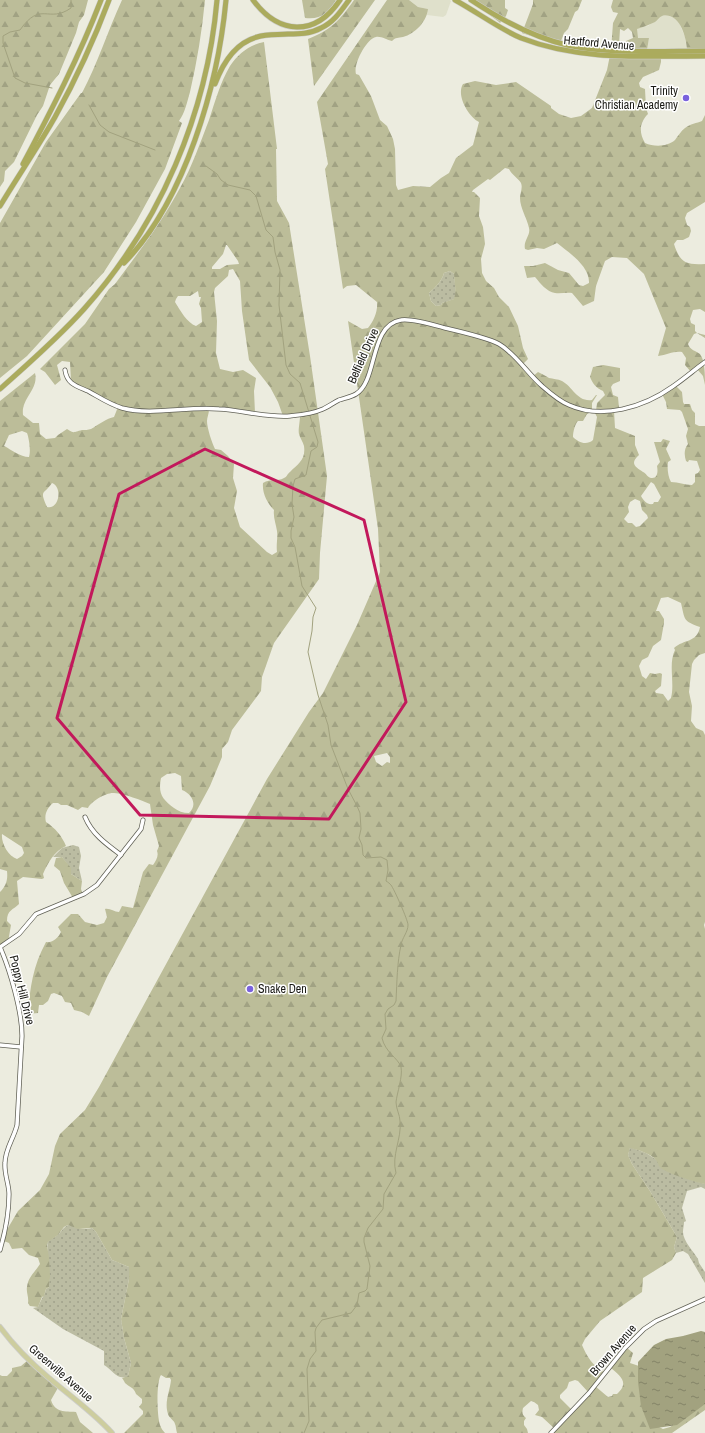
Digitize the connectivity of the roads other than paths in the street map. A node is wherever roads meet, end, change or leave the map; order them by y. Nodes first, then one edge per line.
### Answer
1 (101, 0) edge
2 (110, 0) edge
3 (217, 0) edge
4 (226, 0) edge
5 (253, 0) edge
6 (340, 0) edge
7 (349, 0) edge
8 (455, 0) edge
9 (471, 0) edge
10 (705, 51) edge
11 (705, 56) edge
12 (206, 105) junction
13 (8, 194) junction
14 (0, 206) edge
15 (112, 274) junction
16 (705, 362) edge
17 (65, 370) dead end
18 (0, 388) edge
19 (85, 816) dead end
20 (144, 820) dead end
21 (121, 855) junction
22 (0, 947) edge
23 (0, 1045) edge
24 (21, 1047) junction
25 (0, 1250) edge
26 (705, 1299) edge
27 (0, 1327) edge
28 (112, 1433) edge
29 (551, 1433) edge

1 - 13 highway
2 - 13 highway
3 - 15 highway
4 - 12 highway
5 - 6 highway
7 - 12 highway
8 - 11 highway, Hartford Avenue
9 - 10 highway, Hartford Avenue
12 - 15 highway
13 - 14 highway
15 - 18 highway
16 - 17 street, Belfield Drive
19 - 21 street
20 - 21 street
21 - 22 street
22 - 24 street, Poppy Hill Drive
23 - 24 street
24 - 25 street, Poppy Hill Drive
26 - 29 street, Brown Avenue
27 - 28 main road, Greenville Avenue

